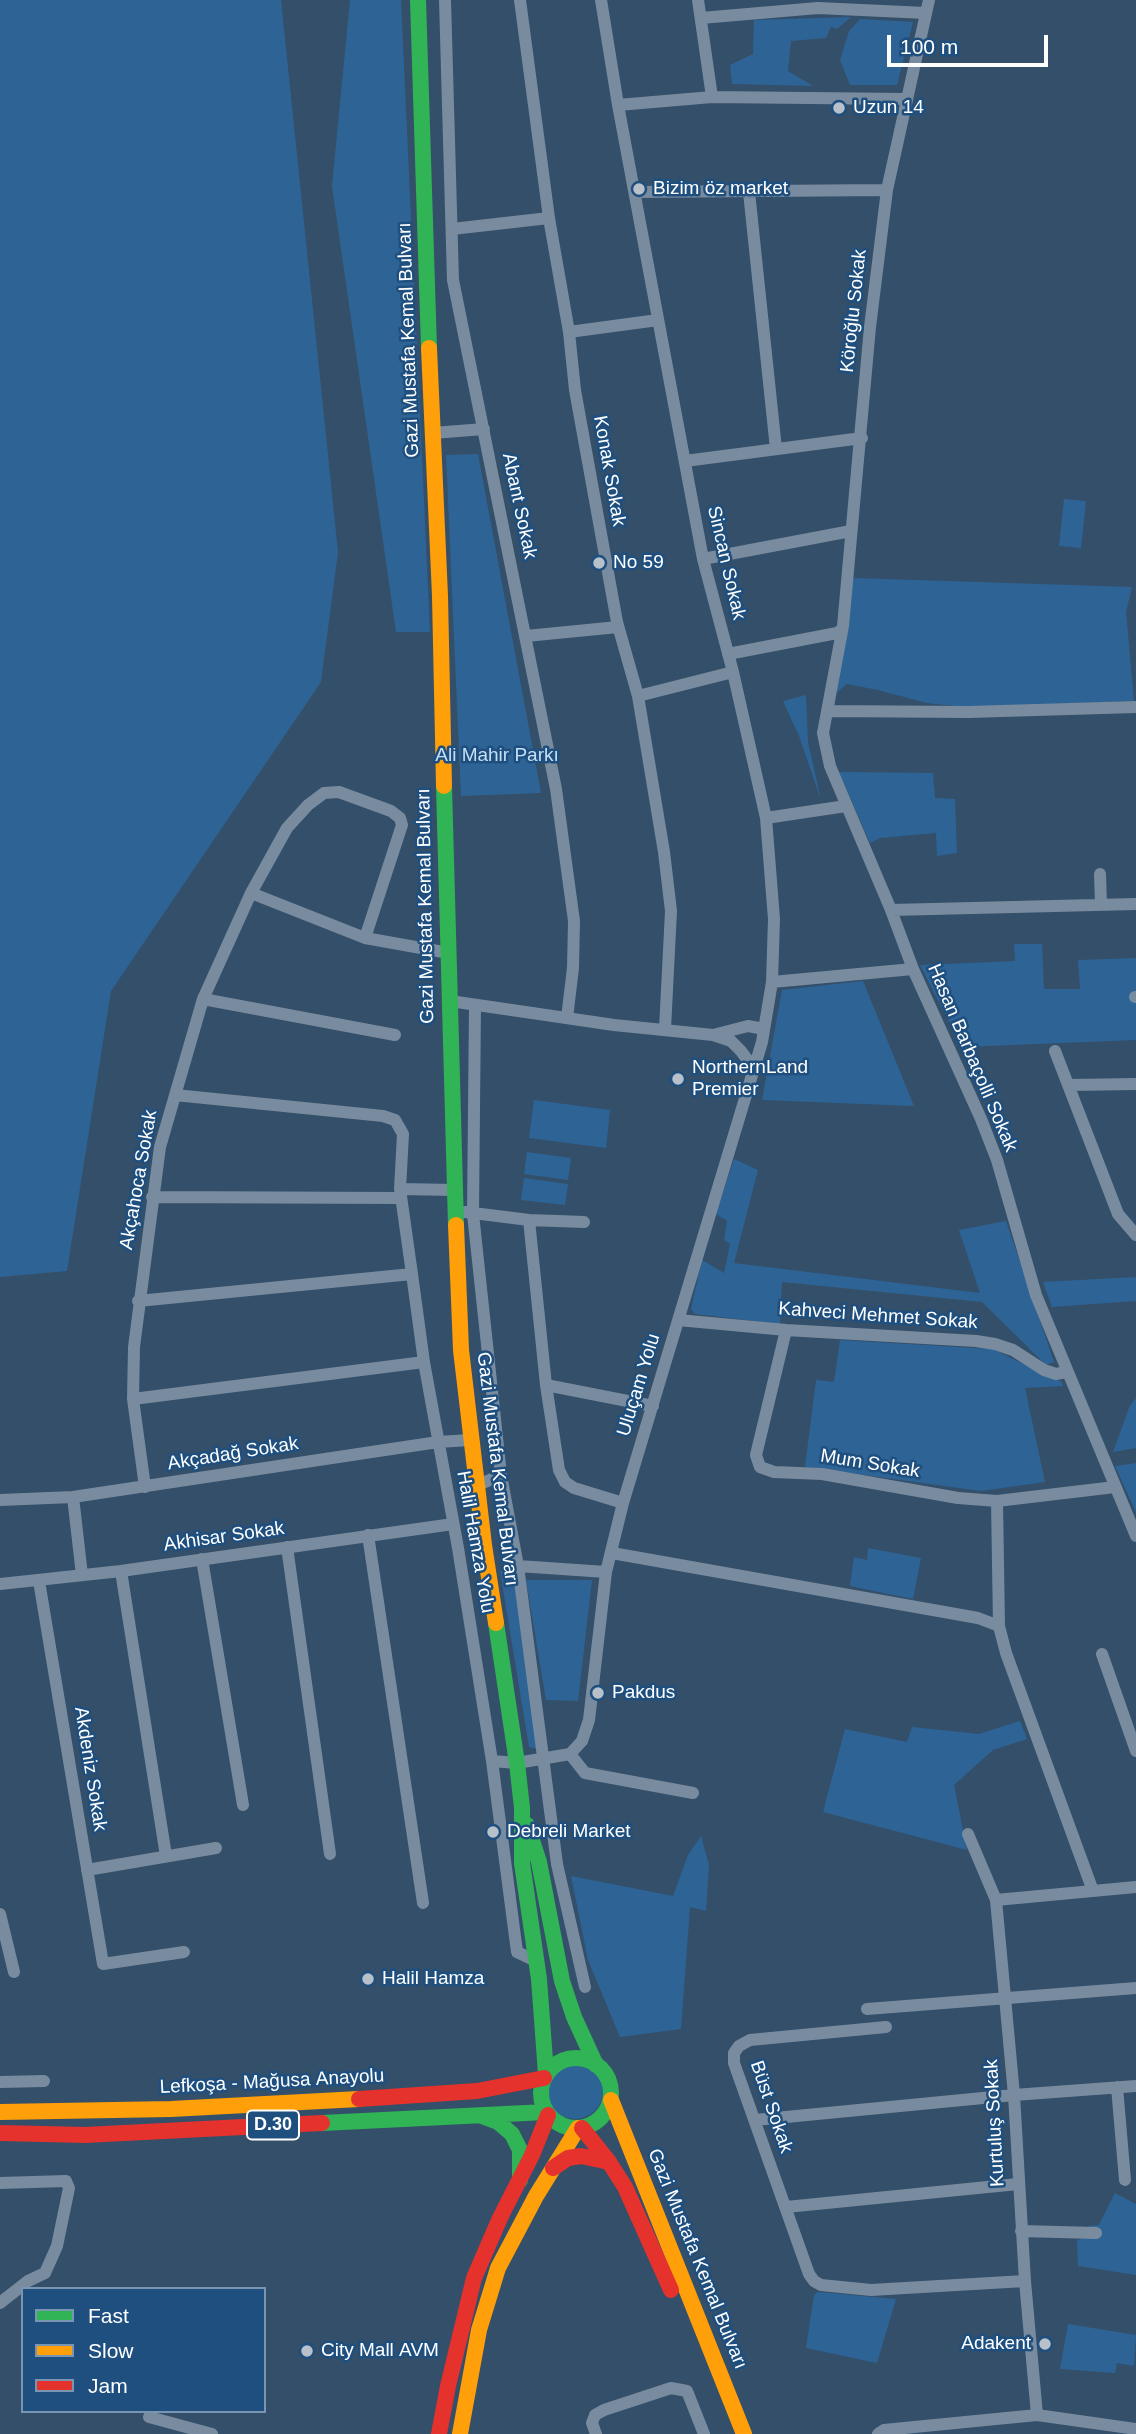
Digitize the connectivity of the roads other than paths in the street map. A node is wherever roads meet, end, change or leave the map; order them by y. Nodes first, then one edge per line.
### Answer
1 (418, 0) edge
2 (445, 0) edge
3 (520, 0) edge
4 (601, 0) edge
5 (698, 0) edge
6 (928, 6) edge
7 (701, 18) junction
8 (712, 97) junction
9 (906, 99) junction
10 (618, 105) junction
11 (887, 190) junction
12 (635, 192) junction
13 (749, 192) junction
14 (549, 218) junction
15 (452, 229) junction
16 (658, 320) junction
17 (569, 332) junction
18 (484, 429) junction
19 (433, 433) junction
20 (862, 438) junction
21 (776, 449) junction
22 (685, 461) junction
23 (851, 531) junction
24 (703, 559) junction
25 (618, 627) junction
26 (841, 630) junction
27 (526, 636) junction
28 (728, 654) junction
29 (733, 672) junction
30 (638, 695) junction
31 (1136, 707) edge
32 (827, 711) junction
33 (846, 806) junction
34 (766, 818) junction
35 (1100, 874) dead end
36 (251, 893) junction
37 (1136, 904) edge
38 (1101, 905) junction
39 (891, 910) junction
40 (365, 938) junction
41 (449, 953) junction
42 (913, 969) junction
43 (772, 982) junction
44 (203, 999) junction
45 (450, 1001) junction
46 (475, 1005) junction
47 (567, 1018) junction
48 (665, 1029) junction
49 (764, 1029) junction
50 (395, 1035) dead end
51 (713, 1035) junction
52 (1055, 1051) dead end
53 (754, 1069) junction
54 (1136, 1084) edge
55 (1069, 1086) junction
56 (175, 1095) junction
57 (454, 1190) junction
58 (400, 1194) junction
59 (152, 1197) junction
60 (455, 1210) junction
61 (473, 1214) junction
62 (529, 1220) junction
63 (584, 1223) dead end
64 (1136, 1235) edge
65 (412, 1274) junction
66 (138, 1301) junction
67 (678, 1320) junction
68 (786, 1330) junction
69 (424, 1362) junction
70 (1067, 1372) junction
71 (546, 1385) junction
72 (134, 1399) junction
73 (653, 1406) junction
74 (470, 1440) junction
75 (438, 1442) junction
76 (501, 1475) junction
77 (476, 1486) junction
78 (145, 1487) junction
79 (1115, 1487) junction
80 (73, 1497) junction
81 (0, 1500) edge
82 (997, 1501) junction
83 (623, 1503) junction
84 (453, 1524) junction
85 (368, 1535) junction
86 (1136, 1536) edge
87 (484, 1545) junction
88 (287, 1547) junction
89 (458, 1548) junction
90 (612, 1553) junction
91 (202, 1559) junction
92 (518, 1566) junction
93 (121, 1571) junction
94 (606, 1572) junction
95 (82, 1576) junction
96 (39, 1581) junction
97 (0, 1584) edge
98 (999, 1626) junction
99 (1102, 1654) dead end
100 (1136, 1751) edge
101 (570, 1754) junction
102 (543, 1759) junction
103 (492, 1761) junction
104 (517, 1763) junction
105 (693, 1793) dead end
106 (243, 1805) dead end
107 (522, 1808) junction
108 (968, 1835) dead end
109 (216, 1847) dead end
110 (555, 1853) junction
111 (330, 1854) dead end
112 (537, 1855) junction
113 (166, 1856) junction
114 (87, 1870) junction
115 (1136, 1887) edge
116 (1093, 1891) junction
117 (996, 1900) junction
118 (423, 1903) dead end
119 (0, 1914) edge
120 (184, 1952) dead end
121 (536, 1961) junction
122 (13, 1972) dead end
123 (585, 1987) dead end
124 (1136, 1988) edge
125 (1006, 2000) junction
126 (889, 2008) junction
127 (867, 2009) dead end
128 (596, 2065) junction
129 (545, 2076) junction
130 (44, 2081) dead end
131 (0, 2082) edge
132 (1136, 2086) edge
133 (1118, 2087) junction
134 (1014, 2095) junction
135 (611, 2100) junction
136 (0, 2112) edge
137 (547, 2113) junction
138 (478, 2114) junction
139 (755, 2120) junction
140 (580, 2128) junction
141 (0, 2133) edge
142 (609, 2162) junction
143 (553, 2168) junction
144 (520, 2180) junction
145 (1125, 2180) dead end
146 (0, 2183) edge
147 (1018, 2184) junction
148 (786, 2207) junction
149 (1021, 2231) junction
150 (1096, 2233) dead end
151 (1025, 2281) junction
152 (0, 2303) edge
153 (1037, 2415) junction
154 (149, 2417) dead end
155 (1136, 2429) edge
156 (212, 2434) edge
157 (439, 2434) edge
158 (460, 2434) edge
159 (596, 2434) edge
160 (704, 2434) edge
161 (731, 2434) edge
162 (744, 2434) edge
163 (878, 2434) edge

1 - 19 main road, Gazi Mustafa Kemal Bulvarı
2 - 15 street, Abant Sokak
3 - 14 street, Konak Sokak
4 - 10 street, Sincan Sokak
5 - 7 street
6 - 7 street
6 - 9 street, Köroğlu Sokak
7 - 8 street
8 - 9 street
8 - 10 street
9 - 11 street, Köroğlu Sokak
10 - 12 street, Sincan Sokak
11 - 13 street
11 - 20 street, Köroğlu Sokak
12 - 13 street
12 - 16 street, Sincan Sokak
13 - 21 street
14 - 15 street
14 - 17 street, Konak Sokak
15 - 18 street, Abant Sokak
16 - 17 street
16 - 22 street, Sincan Sokak
17 - 25 street, Konak Sokak
18 - 19 street
18 - 27 street, Abant Sokak
19 - 41 main road, Gazi Mustafa Kemal Bulvarı
20 - 21 street
20 - 23 street, Köroğlu Sokak
21 - 22 street
22 - 24 street, Sincan Sokak
23 - 24 street
23 - 26 street, Köroğlu Sokak
24 - 28 street, Sincan Sokak
25 - 27 street
25 - 30 street, Konak Sokak
26 - 28 street
26 - 32 street, Hasan Barbaçolli Sokak
27 - 47 street, Abant Sokak
28 - 29 street, Sincan Sokak
29 - 30 street
29 - 34 street, Sincan Sokak
30 - 48 street, Konak Sokak
31 - 32 street
32 - 33 street, Hasan Barbaçolli Sokak
33 - 34 street
33 - 39 street, Hasan Barbaçolli Sokak
34 - 43 street, Sincan Sokak
35 - 38 street
36 - 40 street
36 - 40 street, Akçahoca Sokak
36 - 44 street, Akçahoca Sokak
37 - 38 street
38 - 39 street
39 - 42 street, Hasan Barbaçolli Sokak
40 - 41 street
41 - 45 main road, Gazi Mustafa Kemal Bulvarı
42 - 43 street
42 - 70 street, Hasan Barbaçolli Sokak
43 - 49 street, Sincan Sokak
44 - 50 street
44 - 56 street, Akçahoca Sokak
45 - 46 street
45 - 57 main road, Gazi Mustafa Kemal Bulvarı
46 - 47 street
46 - 61 street
47 - 48 street
48 - 51 street
49 - 51 street
49 - 53 street, Uluçam Yolu
51 - 53 street
52 - 55 street
53 - 67 street, Uluçam Yolu
54 - 55 street
55 - 64 street
56 - 58 street, Halil Hamza Yolu
56 - 59 street, Akçahoca Sokak
57 - 58 street
57 - 60 main road, Gazi Mustafa Kemal Bulvarı
58 - 59 street
58 - 65 street, Halil Hamza Yolu
59 - 66 street, Akçahoca Sokak
60 - 61 street
60 - 74 main road, Gazi Mustafa Kemal Bulvarı
61 - 62 street
61 - 76 street
62 - 63 street
62 - 71 street
65 - 66 street
65 - 69 street, Halil Hamza Yolu
66 - 72 street, Akçahoca Sokak
67 - 68 street, Kahveci Mehmet Sokak
67 - 73 street, Uluçam Yolu
68 - 70 street, Kahveci Mehmet Sokak
68 - 82 street, Mum Sokak
69 - 72 street
69 - 75 street, Halil Hamza Yolu
70 - 79 street, Hasan Barbaçolli Sokak
71 - 73 street
71 - 83 street
72 - 78 street, Akçahoca Sokak
73 - 83 street, Uluçam Yolu
74 - 75 street, Akçadağ Sokak
74 - 77 main road, Gazi Mustafa Kemal Bulvarı
75 - 78 street, Akçadağ Sokak
75 - 84 street, Halil Hamza Yolu
76 - 77 street
76 - 92 street
77 - 87 main road, Gazi Mustafa Kemal Bulvarı
78 - 80 street, Akçadağ Sokak
79 - 82 street, Mum Sokak
79 - 86 street, Hasan Barbaçolli Sokak
80 - 81 street, Akçadağ Sokak
80 - 95 street
82 - 98 street
83 - 90 street, Uluçam Yolu
84 - 85 street, Akhisar Sokak
84 - 89 street, Halil Hamza Yolu
85 - 88 street, Akhisar Sokak
85 - 118 street
87 - 89 street
87 - 104 main road, Gazi Mustafa Kemal Bulvarı
88 - 91 street, Akhisar Sokak
88 - 111 street
89 - 103 street, Halil Hamza Yolu
90 - 94 street, Uluçam Yolu
90 - 98 street
91 - 93 street, Akhisar Sokak
91 - 106 street
92 - 94 street
92 - 102 street
93 - 95 street, Akhisar Sokak
93 - 113 street
94 - 101 street, Uluçam Yolu
95 - 96 street, Akhisar Sokak
96 - 97 street, Akhisar Sokak
96 - 114 street, Akdeniz Sokak
98 - 116 street
99 - 100 street
101 - 102 street
101 - 105 street
102 - 104 street
102 - 110 street
103 - 104 street
103 - 121 street, Halil Hamza Yolu
104 - 107 main road, Gazi Mustafa Kemal Bulvarı
107 - 112 main road, Gazi Mustafa Kemal Bulvarı
107 - 121 main road, Gazi Mustafa Kemal Bulvarı
108 - 117 street, Kurtuluş Sokak
109 - 113 street
110 - 112 street
110 - 123 street
112 - 128 main road, Gazi Mustafa Kemal Bulvarı
113 - 114 street
114 - 120 street, Akdeniz Sokak
115 - 116 street
116 - 117 street
117 - 125 street, Kurtuluş Sokak
119 - 122 street
121 - 129 main road, Gazi Mustafa Kemal Bulvarı
124 - 125 street
125 - 126 street
125 - 134 street, Kurtuluş Sokak
126 - 127 street
126 - 139 street, Büst Sokak
128 - 129 main road, D.30
128 - 135 main road
129 - 136 main road, Lefkoşa - Mağusa Anayolu / D.30
129 - 137 main road
130 - 131 street
132 - 133 street
133 - 134 street
133 - 145 street
134 - 139 street
134 - 147 street, Kurtuluş Sokak
135 - 140 main road
135 - 162 main road, Gazi Mustafa Kemal Bulvarı
137 - 138 main road, D.30
137 - 140 main road, D.30
137 - 144 main road
138 - 141 main road, D.30
138 - 144 main road
139 - 148 street, Büst Sokak
140 - 142 main road, Gazi Mustafa Kemal Bulvarı / D.30
140 - 143 main road
142 - 143 main road
142 - 161 main road, Gazi Mustafa Kemal Bulvarı / D.30
143 - 158 main road
144 - 157 main road
146 - 152 street
147 - 148 street
147 - 149 street, Kurtuluş Sokak
148 - 151 street, Büst Sokak
149 - 150 street
149 - 151 street, Kurtuluş Sokak
151 - 153 street, Kurtuluş Sokak
153 - 155 street
153 - 163 street
154 - 156 street
159 - 160 street

